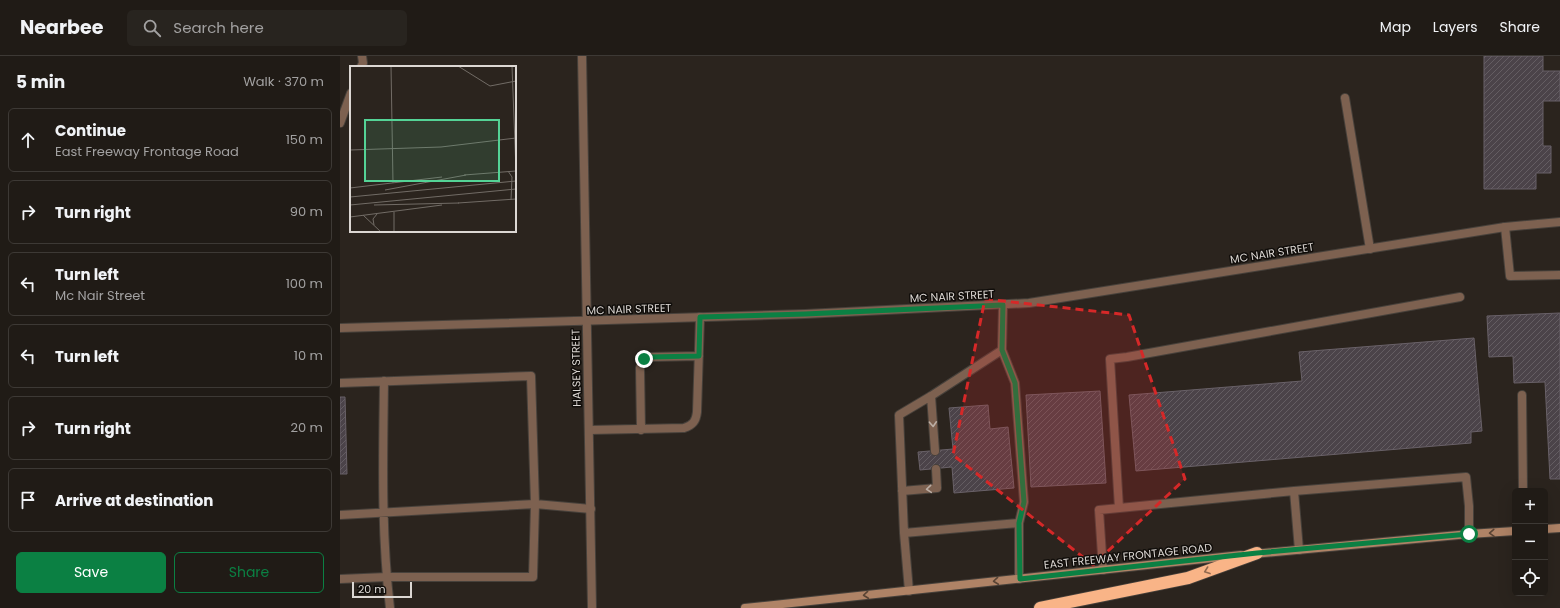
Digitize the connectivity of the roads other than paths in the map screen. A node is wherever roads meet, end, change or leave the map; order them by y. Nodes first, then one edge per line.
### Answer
1 (362, 56) edge
2 (582, 56) edge
3 (362, 66) edge
4 (350, 96) edge
5 (1345, 98) dead end
6 (340, 123) edge
7 (1560, 222) edge
8 (1506, 227) junction
9 (1370, 249) junction
10 (1560, 275) edge
11 (1460, 297) dead end
12 (1003, 305) junction
13 (700, 317) junction
14 (586, 321) junction
15 (340, 328) edge
16 (1002, 350) junction
17 (699, 356) junction
18 (384, 381) junction
19 (340, 383) edge
20 (1522, 395) dead end
21 (931, 396) junction
22 (588, 430) junction
23 (641, 430) junction
24 (935, 451) dead end
25 (936, 469) dead end
26 (1523, 488) edge
27 (902, 491) junction
28 (1294, 491) junction
29 (535, 504) junction
30 (1119, 508) junction
31 (591, 509) junction
32 (383, 513) junction
33 (340, 515) edge
34 (1019, 523) junction
35 (1560, 528) edge
36 (1548, 529) edge
37 (1512, 531) edge
38 (904, 533) junction
39 (1469, 534) junction
40 (1299, 550) junction
41 (1257, 553) junction
42 (1103, 570) junction
43 (386, 577) junction
44 (340, 579) edge
45 (1020, 579) junction
46 (909, 591) junction
47 (390, 608) edge
48 (592, 608) edge
49 (745, 608) edge
50 (1040, 608) edge

1 - 3 street
2 - 14 street, HALSEY STREET
4 - 6 street
5 - 9 street
7 - 8 street, MC NAIR STREET
8 - 9 street, MC NAIR STREET
8 - 10 street
9 - 12 street, MC NAIR STREET
11 - 30 street
12 - 13 street, MC NAIR STREET
12 - 16 street
13 - 14 street, MC NAIR STREET
13 - 17 street
14 - 15 street, MC NAIR STREET
14 - 22 street, HALSEY STREET
16 - 21 street
16 - 34 street
17 - 23 street
17 - 23 street
18 - 19 street
18 - 29 street
18 - 32 street
20 - 26 street
21 -> 24 street
21 - 27 street
22 - 23 street
22 - 31 street, HALSEY STREET
25 -> 27 street
27 - 38 street
28 - 30 street
28 - 39 street
28 - 40 street
29 - 31 street
29 - 32 street
29 - 43 street
30 - 42 street
31 - 48 street, HALSEY STREET
32 - 33 street
32 - 43 street
34 - 38 street
34 - 45 street
35 - 36 main road
37 -> 39 main road, EAST FREEWAY FRONTAGE ROAD
38 - 46 street
39 - 40 main road, EAST FREEWAY FRONTAGE ROAD
40 - 41 main road, EAST FREEWAY FRONTAGE ROAD
41 - 42 main road, EAST FREEWAY FRONTAGE ROAD
41 -> 50 highway
42 - 45 main road, EAST FREEWAY FRONTAGE ROAD
43 - 44 street
43 - 47 street
45 -> 46 main road, EAST FREEWAY FRONTAGE ROAD
46 -> 49 main road, EAST FREEWAY FRONTAGE ROAD

